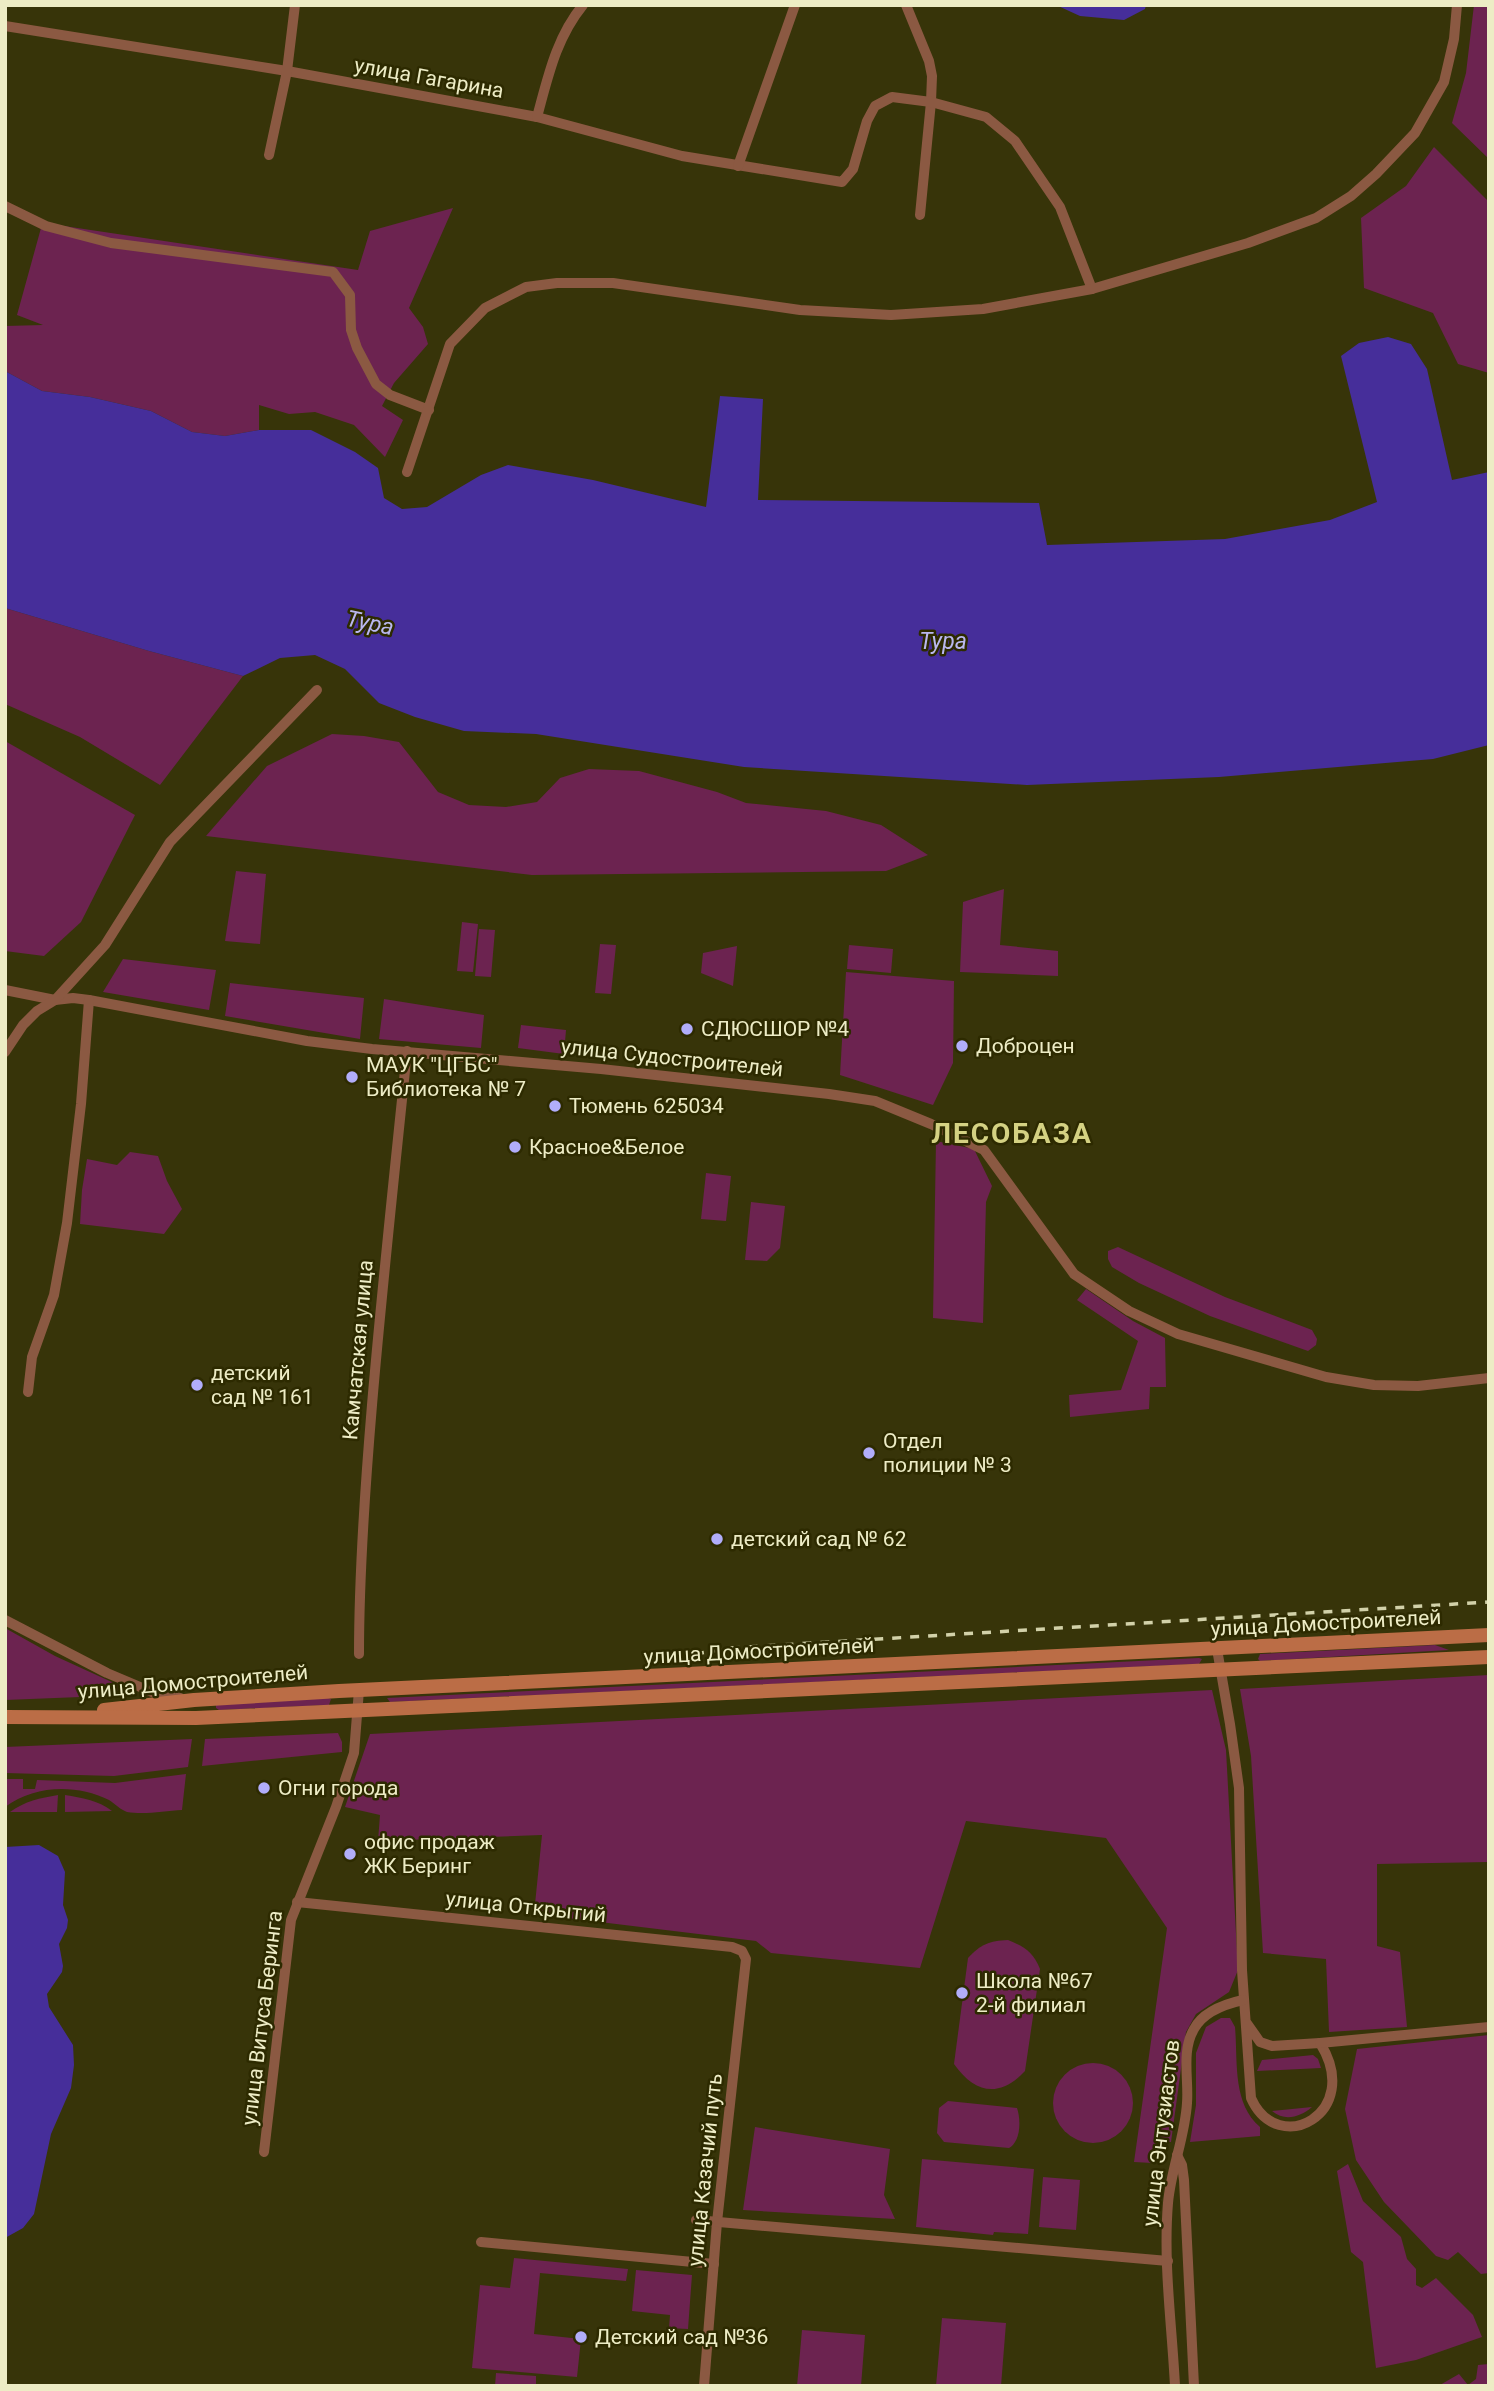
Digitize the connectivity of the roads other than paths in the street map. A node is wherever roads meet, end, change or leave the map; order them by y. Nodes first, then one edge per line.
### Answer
1 (296, 5) edge
2 (583, 5) edge
3 (795, 5) edge
4 (906, 5) edge
5 (1457, 5) edge
6 (5, 26) edge
7 (287, 71) junction
8 (931, 102) junction
9 (537, 117) junction
10 (269, 155) dead end
11 (738, 166) junction
12 (5, 206) edge
13 (920, 215) dead end
14 (1092, 289) junction
15 (429, 410) junction
16 (407, 472) dead end
17 (317, 690) dead end
18 (5, 990) edge
19 (55, 1000) junction
20 (89, 1000) junction
21 (407, 1051) junction
22 (5, 1052) edge
23 (1489, 1378) edge
24 (28, 1392) dead end
25 (5, 1620) edge
26 (1489, 1635) edge
27 (1217, 1649) junction
28 (359, 1654) dead end
29 (1489, 1657) edge
30 (1220, 1670) junction
31 (359, 1690) junction
32 (194, 1700) junction
33 (358, 1711) junction
34 (5, 1717) edge
35 (33, 1717) junction
36 (297, 1902) junction
37 (746, 1959) joint
38 (1243, 2000) junction
39 (1245, 2022) junction
40 (1489, 2027) edge
41 (1320, 2043) junction
42 (264, 2152) dead end
43 (1177, 2155) junction
44 (696, 2220) dead end
45 (717, 2222) junction
46 (481, 2242) dead end
47 (1168, 2261) junction
48 (714, 2264) junction
49 (704, 2386) edge
50 (1175, 2386) edge
51 (1194, 2386) edge

1 - 7 street
2 - 9 street
3 - 11 street
4 - 8 street
5 - 14 street
6 - 7 street, улица Гагарина
7 - 9 street, улица Гагарина
7 - 10 street
8 - 11 street, улица Гагарина
8 - 13 street
8 - 14 street
9 - 11 street, улица Гагарина
12 - 15 street
14 - 15 street
15 - 16 street
17 - 19 street
18 - 19 street, улица Судостроителей
19 - 20 street, улица Судостроителей
19 - 22 street
20 - 21 street, улица Судостроителей
20 - 24 street
21 - 23 street, улица Судостроителей
21 - 28 street, Камчатская улица
25 - 32 street
26 - 27 main road, улица Домостроителей
27 - 30 street
27 - 31 main road, улица Домостроителей
29 - 30 main road, улица Домостроителей
30 - 33 main road, улица Домостроителей
30 - 38 street
31 - 32 main road, улица Домостроителей
31 - 33 street, улица Витуса Беринга
32 - 35 main road, улица Домостроителей
33 - 35 main road, улица Домостроителей
33 - 36 street, улица Витуса Беринга
34 - 35 main road, улица Домостроителей
36 - 37 street, улица Открытий
36 - 42 street, улица Витуса Беринга
37 - 45 street, улица Казачий путь
38 - 39 street
38 - 43 street, улица Энтузиастов
39 - 41 street
39 - 41 street
40 - 41 street
43 - 47 street, улица Энтузиастов
43 - 51 street
44 - 45 street
45 - 47 street
45 - 48 street, улица Казачий путь
46 - 48 street
47 - 50 street, улица Энтузиастов
48 - 49 street, улица Казачий путь

